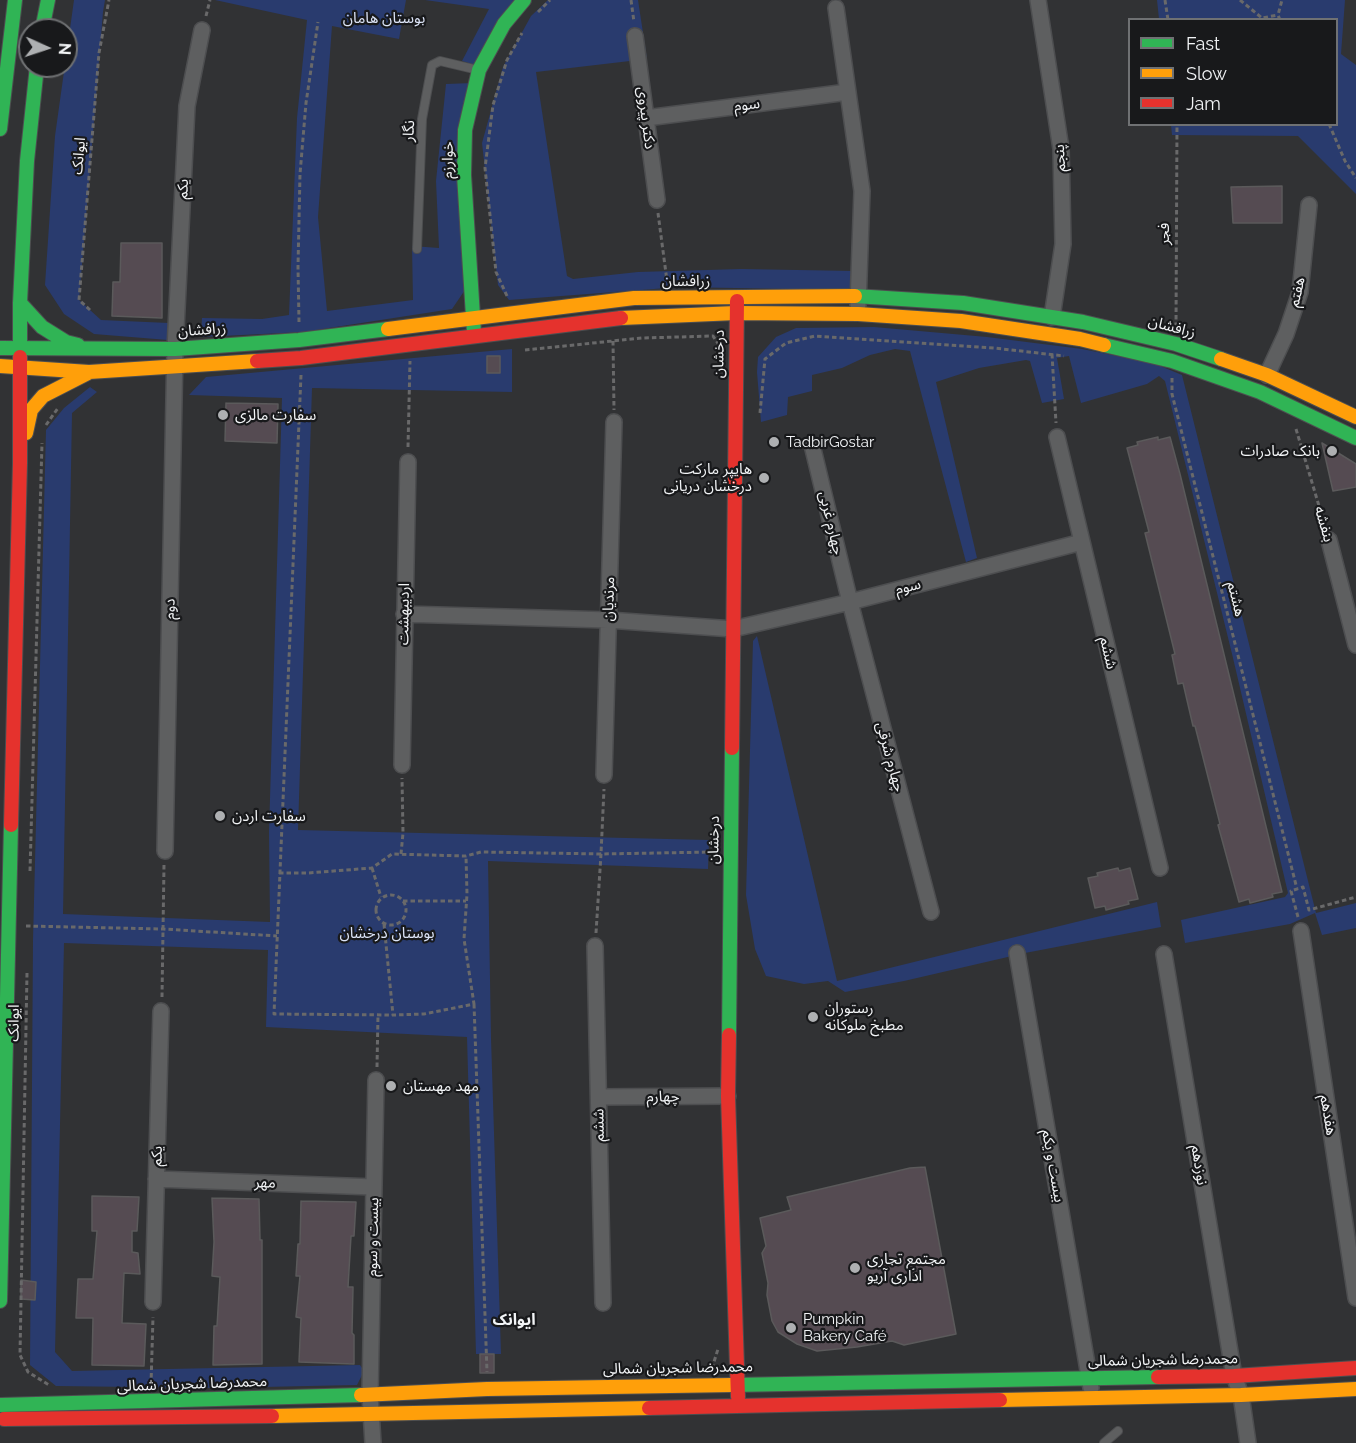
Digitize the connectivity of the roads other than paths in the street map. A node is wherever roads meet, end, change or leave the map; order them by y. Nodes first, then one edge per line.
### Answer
1 (15, 0) edge
2 (48, 0) edge
3 (524, 0) edge
4 (1038, 0) edge
5 (836, 8) dead end
6 (44, 18) edge
7 (202, 30) dead end
8 (635, 36) road end
9 (479, 70) junction
10 (36, 78) edge
11 (848, 92) junction
12 (2, 94) edge
13 (646, 118) junction
14 (0, 129) edge
15 (657, 201) road end
16 (1309, 205) dead end
17 (417, 249) dead end
18 (858, 296) junction
19 (737, 297) junction
20 (20, 303) junction
21 (736, 313) junction
22 (858, 314) junction
23 (1052, 317) junction
24 (473, 318) junction
25 (474, 336) junction
26 (20, 347) junction
27 (0, 348) edge
28 (90, 348) junction
29 (175, 349) junction
30 (0, 366) edge
31 (175, 367) junction
32 (18, 368) junction
33 (89, 372) junction
34 (1267, 375) junction
35 (1356, 417) edge
36 (614, 422) road end
37 (1057, 438) road end
38 (1356, 438) edge
39 (812, 446) dead end
40 (408, 462) road end
41 (20, 463) junction
42 (1329, 540) road end
43 (1082, 542) junction
44 (850, 602) junction
45 (404, 614) junction
46 (608, 620) junction
47 (733, 629) junction
48 (1356, 645) edge
49 (402, 765) road end
50 (604, 775) road end
51 (165, 851) road end
52 (1160, 868) dead end
53 (931, 912) dead end
54 (1301, 931) road end
55 (595, 946) road end
56 (1017, 953) dead end
57 (1164, 954) dead end
58 (161, 1011) road end
59 (376, 1080) road end
60 (728, 1096) junction
61 (599, 1097) junction
62 (156, 1179) junction
63 (374, 1187) junction
64 (1356, 1298) edge
65 (0, 1301) edge
66 (153, 1302) road end
67 (603, 1303) dead end
68 (1356, 1368) edge
69 (1234, 1376) junction
70 (1090, 1379) junction
71 (738, 1383) junction
72 (1356, 1389) edge
73 (370, 1395) junction
74 (1241, 1395) junction
75 (1091, 1398) junction
76 (0, 1405) edge
77 (738, 1406) junction
78 (370, 1413) junction
79 (0, 1419) edge
80 (1118, 1431) dead end
81 (373, 1443) edge
82 (1104, 1443) edge
83 (1248, 1443) edge

1 - 12 street
2 - 6 street
3 - 9 street, خوارزم
4 - 23 street, پنجم
5 - 11 street
7 - 29 street, یکم
8 - 13 street, دکتر پیروی
9 - 17 lane, نگار
9 - 24 street, خوارزم
10 - 20 street
11 - 13 street, سوم
11 - 18 street
12 - 14 street
13 - 15 street, دکتر پیروی
16 - 34 street, هفتم
18 - 19 street, زرافشان
18 - 22 street
18 - 23 street, زرافشان
19 - 21 street, درخشان
19 - 24 street, زرافشان
20 - 26 street
20 - 28 street
21 - 22 street
21 - 25 street
21 - 47 street, درخشان
22 - 38 street
23 - 34 street, زرافشان
24 - 25 street, خوارزم
24 - 29 street, زرافشان
25 - 31 street
26 - 27 street, زرافشان
26 - 28 street, زرافشان
26 - 32 street
28 - 29 street, زرافشان
29 - 31 street, یکم
30 - 32 street
31 - 33 street
31 - 51 street, دوم
32 - 33 street
32 - 41 street
33 - 41 street
34 - 35 street, زرافشان
36 - 46 street, مرنديان
37 - 43 street, ششم
39 - 44 street, چهارم غربی
40 - 45 street, اردیبهشت
41 - 65 street
42 - 48 street, بنفشه
43 - 44 street, سوم
43 - 52 street, ششم
44 - 47 street, سوم
44 - 53 street, چهارم شرقی
45 - 46 street, سوم
45 - 49 street, اردیبهشت
46 - 47 street, سوم
46 - 50 street, مرنديان
47 - 60 street, درخشان
54 - 64 street, هفدهم
55 - 61 street, ششم
56 - 70 street, بیست و یکم
57 - 69 street, نوزدهم
58 - 62 street, یکم
59 - 63 street, بیست و سوم
60 - 61 street, چهارم
60 - 71 street, درخشان
61 - 67 street, ششم
62 - 63 street, مهر
62 - 66 street, یکم
63 - 73 street, بیست و سوم
68 - 69 street, محمدرضا شجریان شمالی
69 - 70 street, محمدرضا شجریان شمالی
69 - 74 street, نوزدهم
70 - 71 street, محمدرضا شجریان شمالی
70 - 75 street, بیست و یکم
71 - 73 street, محمدرضا شجریان شمالی
71 - 77 street, درخشان
72 - 74 street
73 - 76 street, محمدرضا شجریان شمالی
73 - 78 street, بیست و سوم
74 - 75 street
74 - 83 street
75 - 77 street
77 - 78 street
78 - 79 street
78 - 81 street, بیست و سوم
80 - 82 lane

